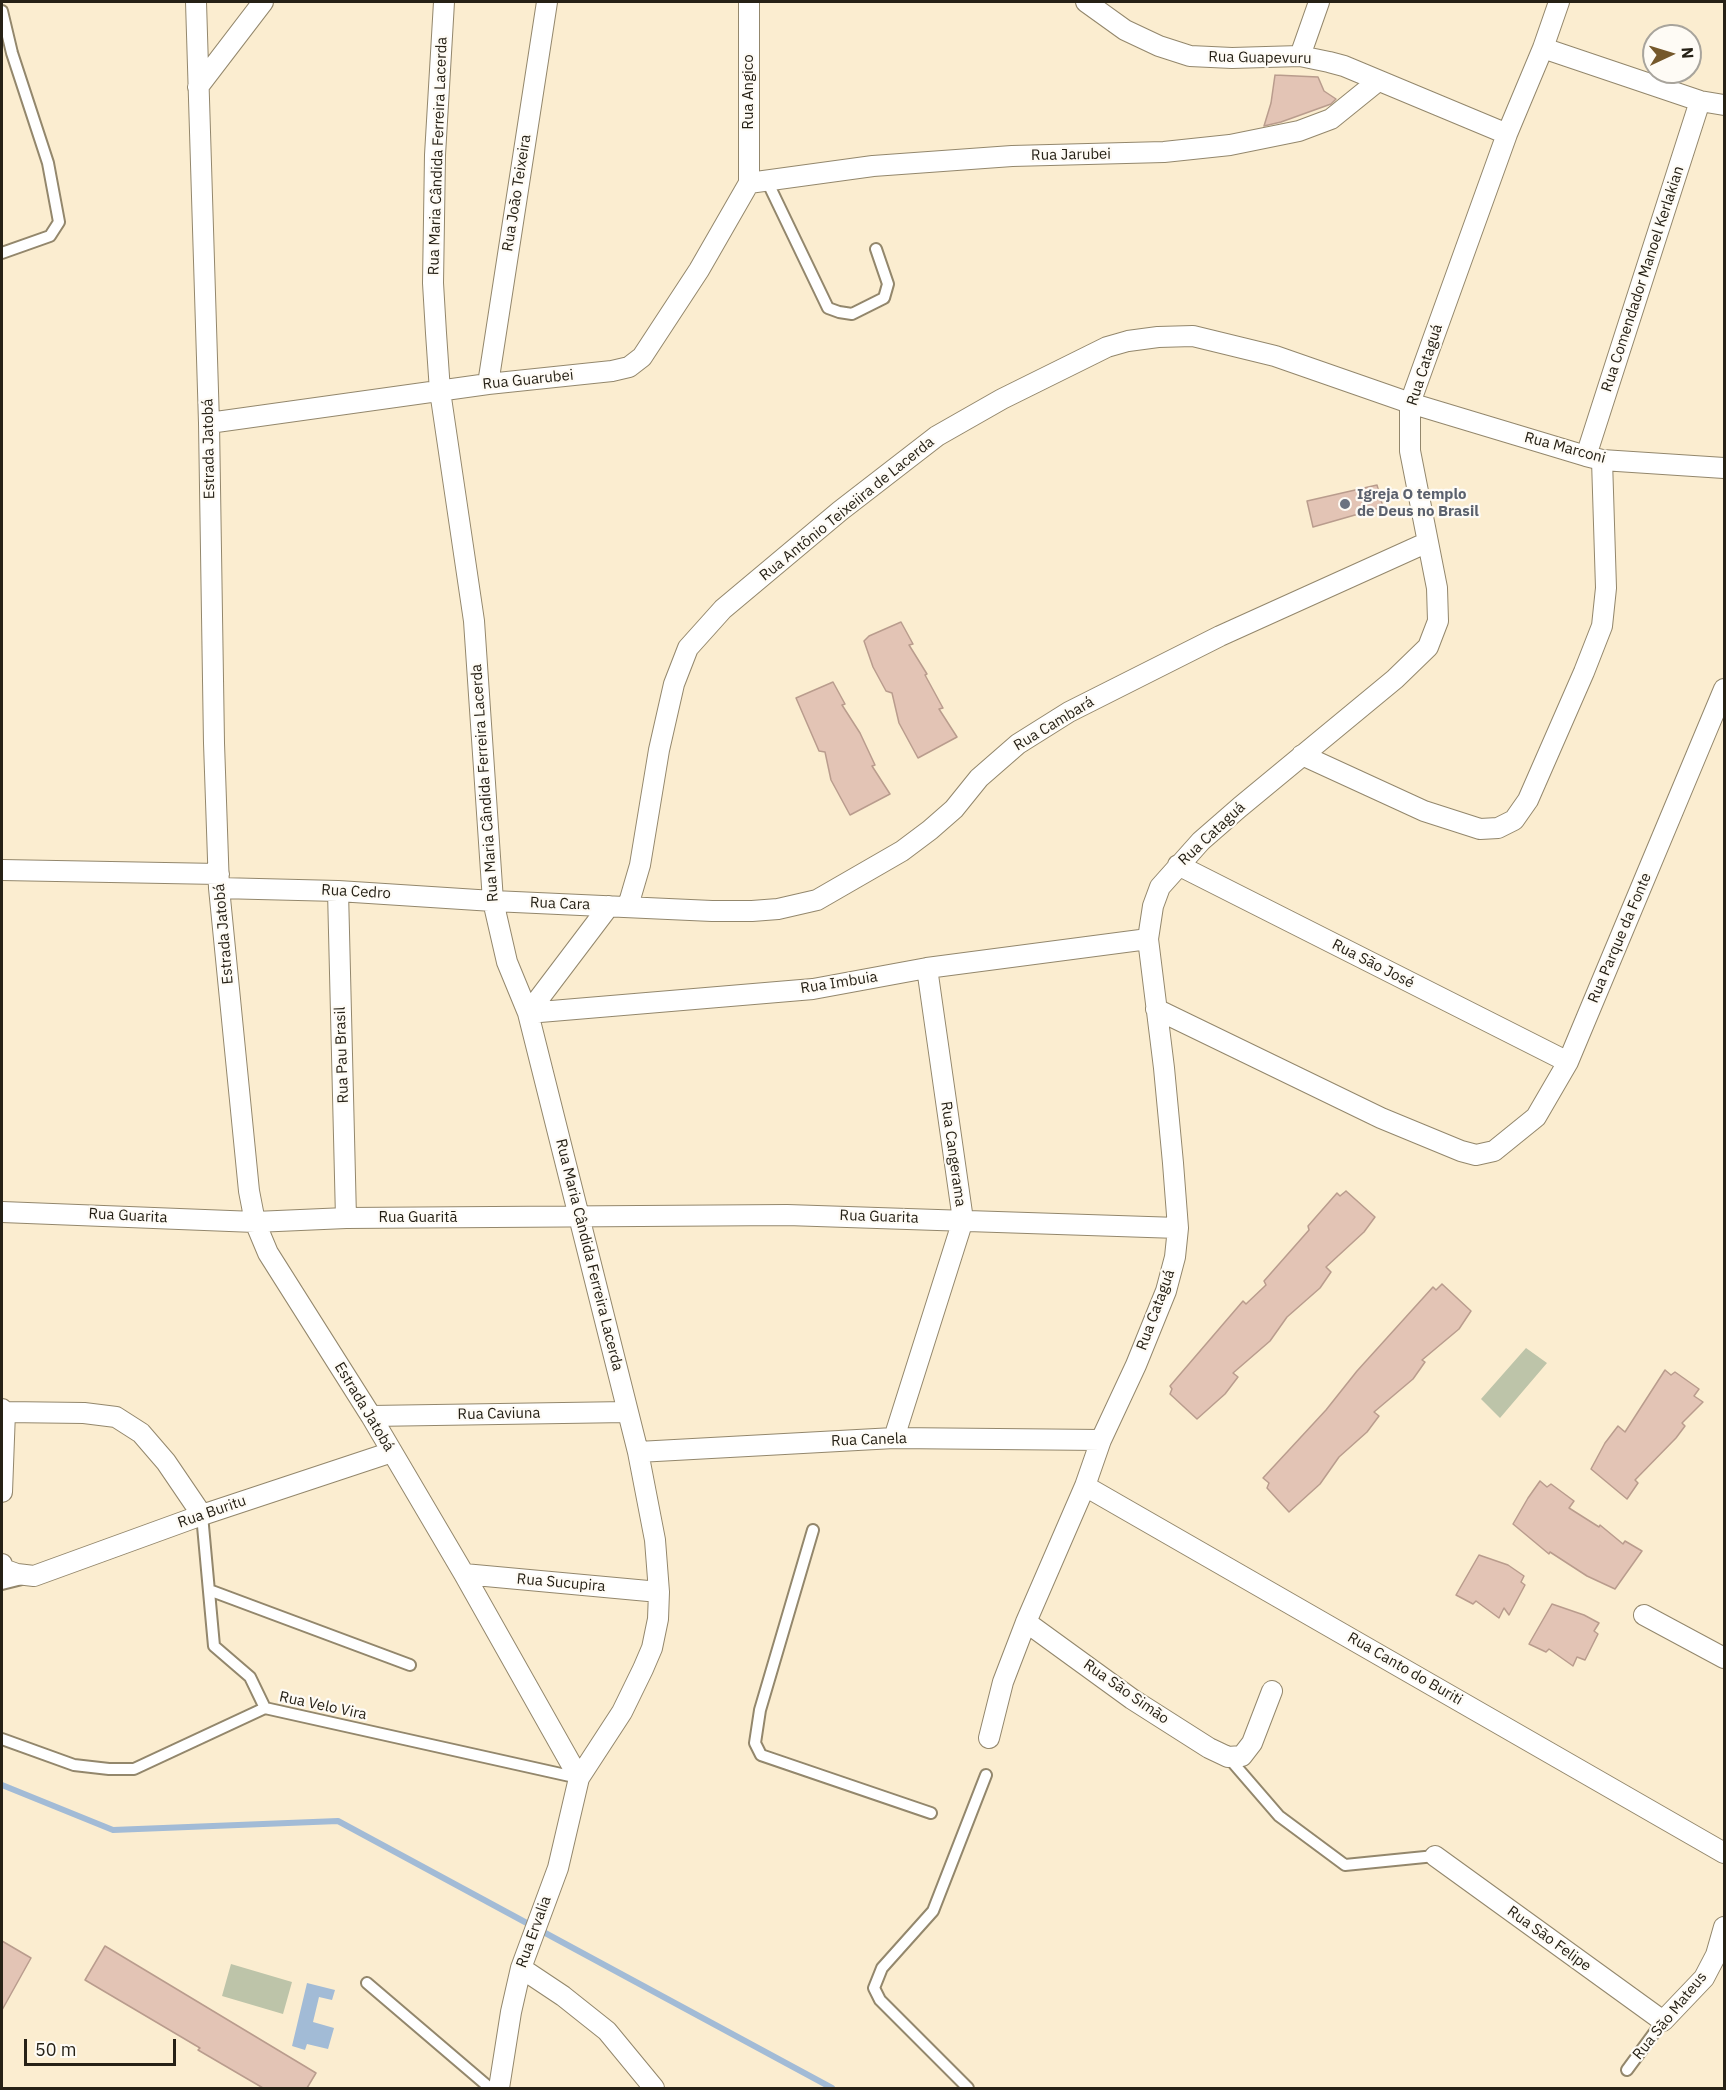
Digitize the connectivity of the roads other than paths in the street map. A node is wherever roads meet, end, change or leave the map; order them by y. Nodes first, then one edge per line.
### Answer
1 (196, 2) edge
2 (263, 2) edge
3 (444, 2) edge
4 (547, 2) edge
5 (749, 2) edge
6 (1088, 2) edge
7 (1319, 2) edge
8 (1559, 2) edge
9 (2, 11) edge
10 (1544, 48) junction
11 (1300, 56) junction
12 (1378, 81) junction
13 (198, 87) junction
14 (1700, 101) junction
15 (1725, 105) edge
16 (1506, 134) junction
17 (758, 182) junction
18 (876, 249) dead end
19 (2, 253) edge
20 (488, 384) junction
21 (440, 391) junction
22 (1410, 403) junction
23 (209, 423) junction
24 (1594, 458) junction
25 (1725, 468) edge
26 (1428, 542) junction
27 (1725, 689) edge
28 (1302, 755) junction
29 (1178, 865) junction
30 (2, 870) edge
31 (219, 881) junction
32 (338, 891) junction
33 (493, 901) junction
34 (619, 906) junction
35 (1148, 939) junction
36 (927, 968) junction
37 (1156, 1009) junction
38 (528, 1013) junction
39 (1568, 1062) junction
40 (2, 1212) edge
41 (346, 1218) junction
42 (580, 1218) junction
43 (963, 1220) junction
44 (255, 1222) junction
45 (1178, 1228) junction
46 (3, 1411) edge
47 (627, 1412) junction
48 (371, 1416) junction
49 (894, 1438) junction
50 (1101, 1440) junction
51 (392, 1452) junction
52 (638, 1452) junction
53 (1084, 1486) junction
54 (2, 1492) edge
55 (202, 1515) junction
56 (813, 1530) dead end
57 (2, 1564) edge
58 (464, 1574) junction
59 (34, 1576) junction
60 (2, 1584) edge
61 (209, 1590) junction
62 (659, 1592) junction
63 (1644, 1615) dead end
64 (1026, 1622) junction
65 (1725, 1658) edge
66 (410, 1665) dead end
67 (1272, 1690) dead end
68 (265, 1708) junction
69 (989, 1737) dead end
70 (2, 1739) edge
71 (1228, 1757) junction
72 (986, 1775) dead end
73 (579, 1778) junction
74 (931, 1813) dead end
75 (1725, 1853) edge
76 (1435, 1856) joint
77 (1725, 1927) edge
78 (521, 1968) junction
79 (367, 1983) dead end
80 (1663, 2021) junction
81 (1626, 2070) dead end
82 (490, 2088) edge
83 (499, 2088) edge
84 (654, 2088) edge
85 (968, 2088) edge

1 - 13 street, Estrada Jatobá
2 - 13 street
3 - 21 street, Rua Maria Cândida Ferreira Lacerda
4 - 20 street, Rua João Teixeira
5 - 17 street, Rua Angico
6 - 11 street, Rua Guapevuru
7 - 11 street
8 - 10 street, Rua Cataguá
9 - 19 lane
10 - 14 street
10 - 16 street, Rua Cataguá
11 - 12 street, Rua Guapevuru
12 - 16 street, Rua Guapevuru
12 - 17 street, Rua Jarubei
13 - 23 street, Estrada Jatobá
14 - 15 street
14 - 24 street, Rua Comendador Manoel Kerlakian
16 - 22 street, Rua Cataguá
17 - 18 lane
17 - 20 street, Rua Guarubei
20 - 21 street, Rua Guarubei
21 - 23 street, Rua Guarubei
21 - 33 street, Rua Maria Cândida Ferreira Lacerda
22 - 24 street, Rua Marconi
22 - 26 street, Rua Cataguá
22 - 34 street, Rua Antônio Teixeiira de Lacerda
23 - 31 street, Estrada Jatobá
24 - 25 street, Rua Marconi
24 - 28 street, Rua Comendador Manoel Kerlakian
26 - 28 street, Rua Cataguá
26 - 34 street, Rua Cambará
27 - 39 street, Rua Parque da Fonte
28 - 29 street, Rua Cataguá
29 - 35 street, Rua Cataguá
29 - 39 street, Rua São José
30 - 31 street, Rua Cedro
31 - 32 street, Rua Cedro
31 - 44 street, Estrada Jatobá
32 - 33 street, Rua Cedro
32 - 41 street, Rua Pau Brasil
33 - 34 street, Rua Cara
33 - 38 street, Rua Maria Cândida Ferreira Lacerda
34 - 38 street
35 - 36 street, Rua Imbuia
35 - 37 street, Rua Cataguá
36 - 38 street, Rua Imbuia
36 - 43 street, Rua Cangerama
37 - 39 street, Rua Parque da Fonte
37 - 45 street, Rua Cataguá
38 - 42 street, Rua Maria Cândida Ferreira Lacerda
40 - 44 street, Rua Guarita
41 - 42 street, Rua Guaritã
41 - 44 street, Rua Guaritã
42 - 43 street, Rua Guarita
42 - 47 street, Rua Maria Cândida Ferreira Lacerda
43 - 45 street, Rua Guarita
43 - 49 street, Rua Cangerama
44 - 48 street, Estrada Jatobá
45 - 50 street, Rua Cataguá
46 - 54 street
46 - 55 street
47 - 48 street, Rua Caviuna
47 - 52 street, Rua Maria Cândida Ferreira Lacerda
48 - 51 street, Estrada Jatobá
49 - 50 street, Rua Canela
49 - 52 street, Rua Canela
50 - 53 street, Rua Cataguá
51 - 55 street, Rua Buritu
51 - 58 street, Estrada Jatobá
52 - 62 street, Rua Maria Cândida Ferreira Lacerda
53 - 64 street, Rua Cataguá
53 - 75 street, Rua Canto do Buriti
55 - 59 street, Rua Buritu
55 - 61 lane
56 - 74 lane
57 - 59 street
58 - 62 street, Rua Sucupira
58 - 73 street, Estrada Jatobá
59 - 60 lane
61 - 66 lane
61 - 68 lane
62 - 73 street, Rua Maria Cândida Ferreira Lacerda
63 - 65 street
64 - 69 street, Rua Cataguá
64 - 71 street, Rua São Simão
67 - 71 street
68 - 70 lane, Rua Velo Vira
68 - 73 lane, Rua Velo Vira
71 - 76 lane, Rua São Simão
72 - 85 lane
73 - 78 street, Rua Ervalia
76 - 80 street, Rua São Felipe
77 - 80 street, Rua São Mateus
78 - 83 street, Rua Ervalia
78 - 84 street
79 - 82 lane
80 - 81 lane, Rua São Mateus

